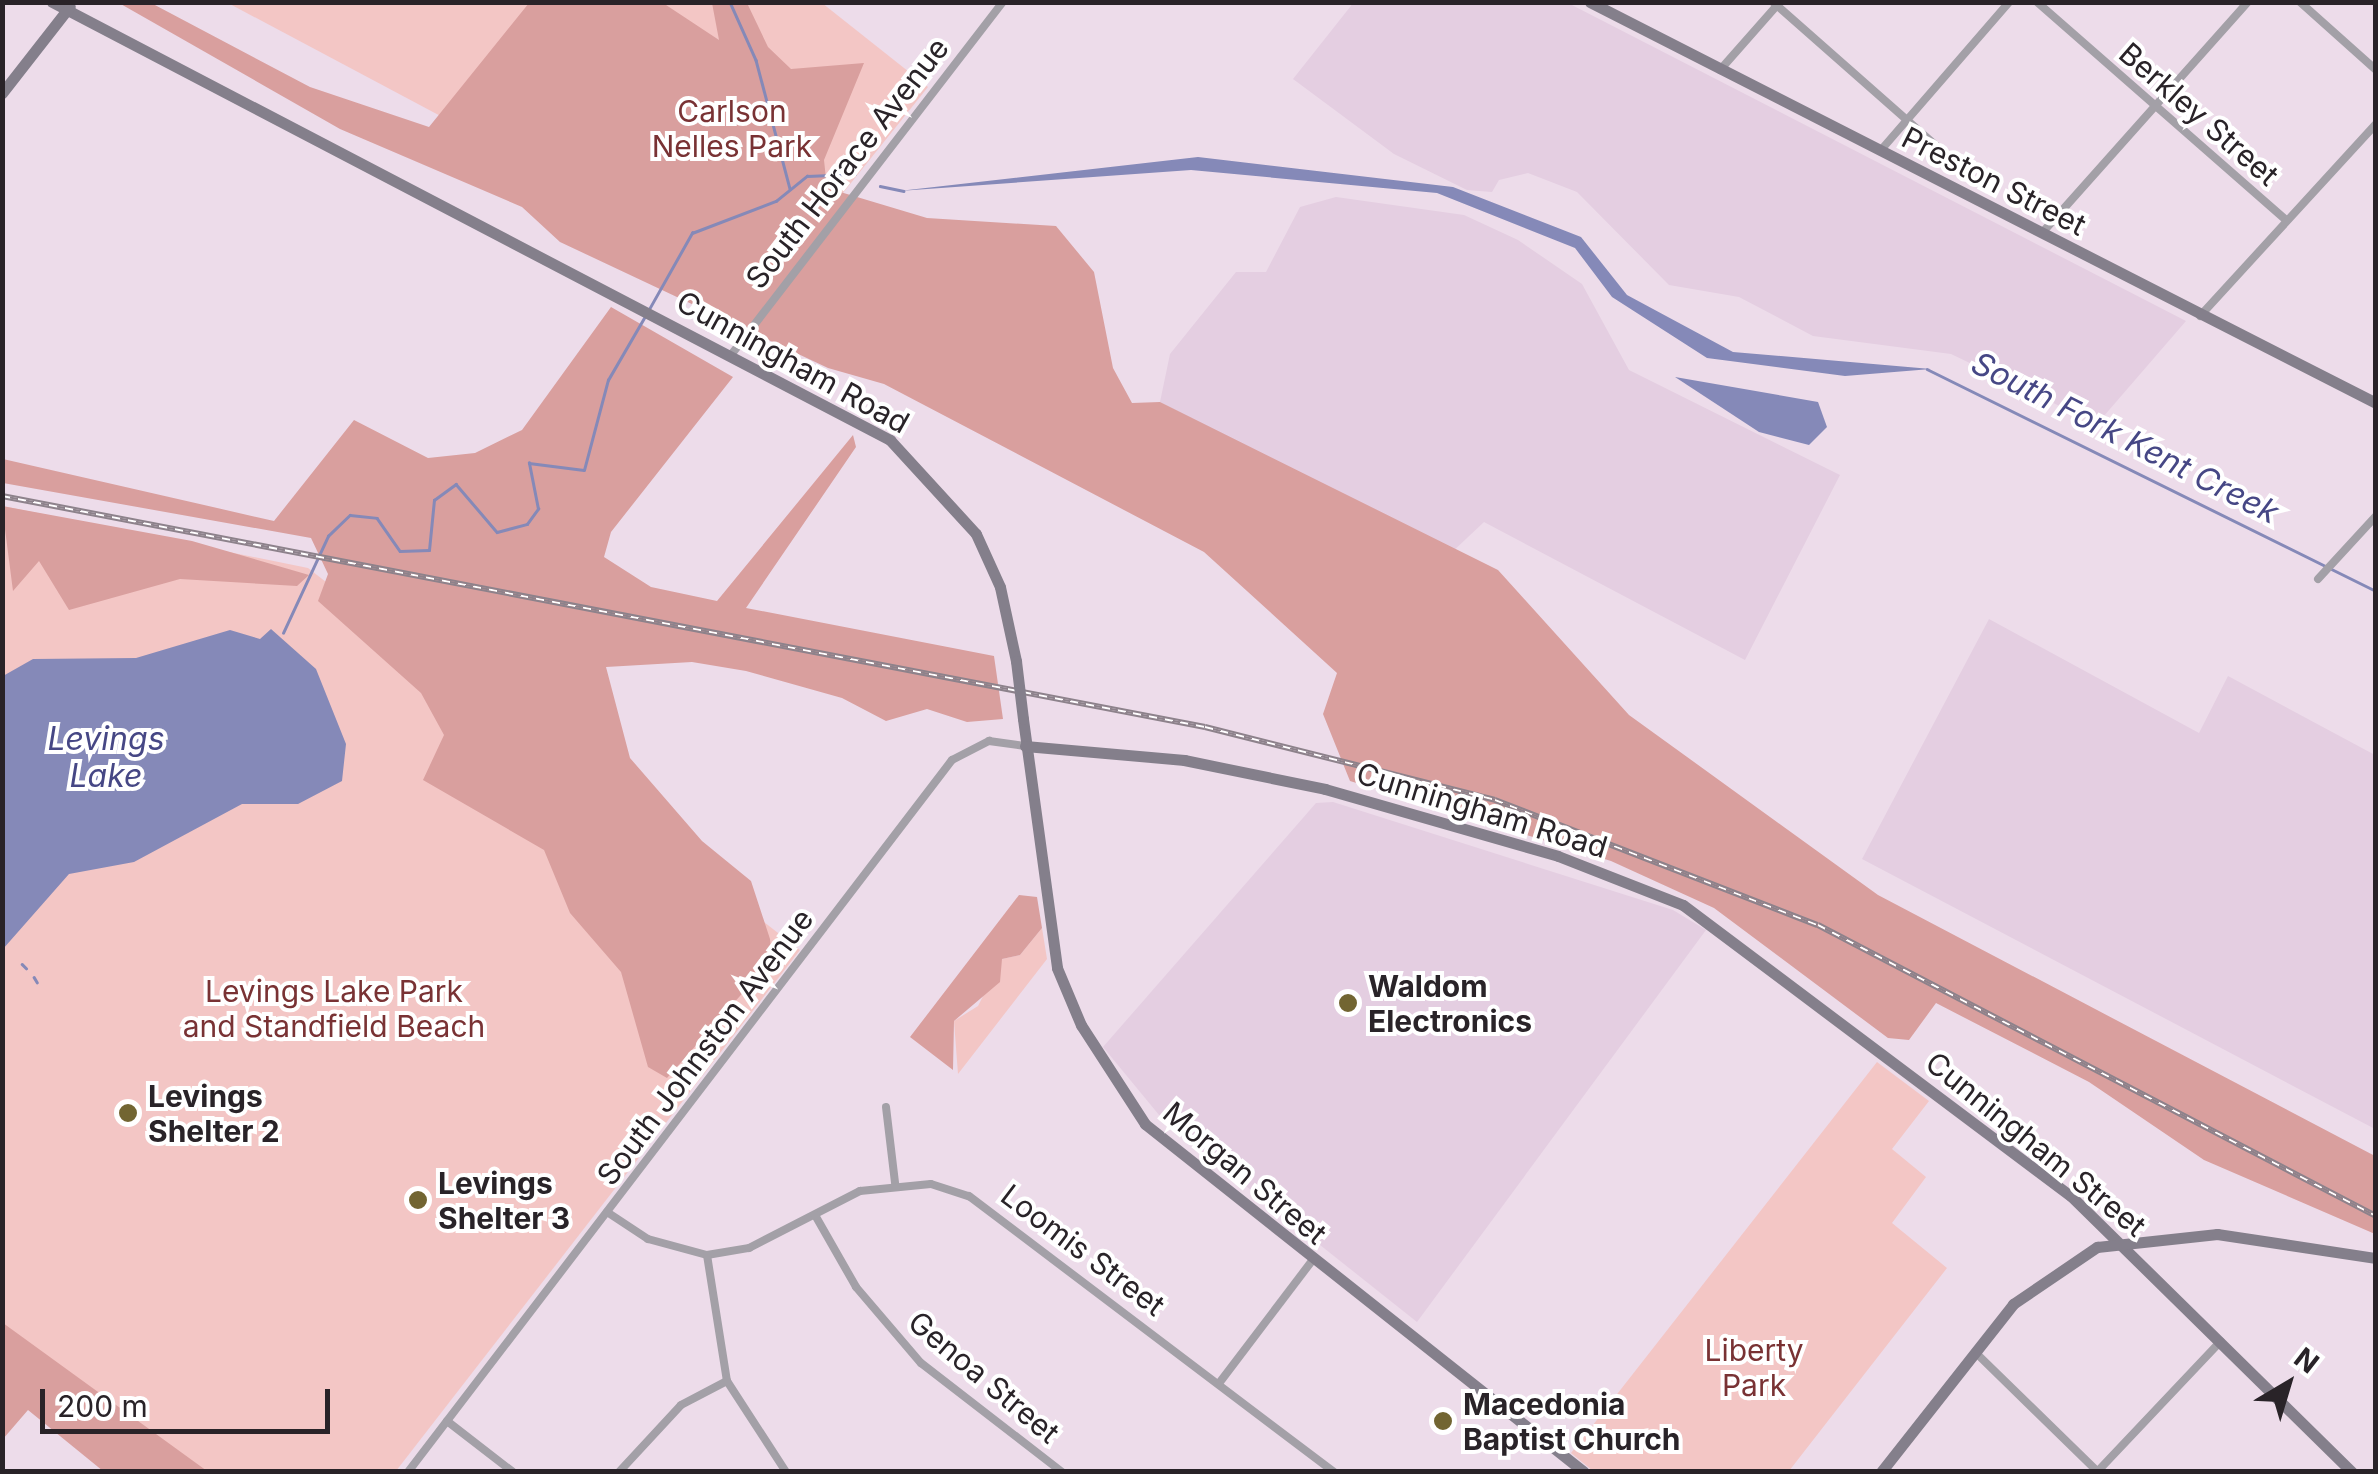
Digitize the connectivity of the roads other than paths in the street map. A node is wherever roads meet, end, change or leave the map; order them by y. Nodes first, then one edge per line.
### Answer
1 (52, 2) edge
2 (1003, 2) edge
3 (1590, 2) edge
4 (2009, 2) edge
5 (2037, 2) edge
6 (2248, 2) edge
7 (2300, 2) edge
8 (1777, 4) edge
9 (70, 6) edge
10 (2376, 70) edge
11 (1720, 71) junction
12 (2, 93) edge
13 (2153, 105) junction
14 (1906, 119) junction
15 (2376, 124) edge
16 (1880, 151) junction
17 (1969, 175) dead end
18 (2286, 219) junction
19 (2042, 233) junction
20 (2200, 317) junction
21 (731, 354) junction
22 (2376, 403) edge
23 (2376, 516) edge
24 (2318, 579) dead end
25 (1025, 746) junction
26 (1711, 922) joint
27 (886, 1108) dead end
28 (895, 1183) junction
29 (607, 1212) junction
30 (815, 1215) junction
31 (2120, 1242) junction
32 (708, 1256) junction
33 (2376, 1258) edge
34 (1311, 1262) junction
35 (2221, 1341) junction
36 (1974, 1352) junction
37 (727, 1381) junction
38 (1220, 1382) junction
39 (447, 1421) junction
40 (2345, 1469) edge
41 (2097, 1471) edge
42 (408, 1472) edge
43 (513, 1472) edge
44 (619, 1472) edge
45 (786, 1472) edge
46 (1062, 1472) edge
47 (1334, 1472) edge
48 (1584, 1472) edge
49 (1882, 1472) edge

1 - 9 main road, Cunningham Road
2 - 21 street, South Horace Avenue
3 - 11 main road, Preston Street
4 - 14 street
5 - 13 street, Berkley Street
6 - 13 street
7 - 10 street
8 - 11 street
8 - 14 street
9 - 12 main road
9 - 21 main road, Cunningham Road
11 - 16 main road, Preston Street
13 - 18 street, Berkley Street
13 - 19 street
14 - 16 street
14 - 17 street
15 - 18 street
16 - 19 main road, Preston Street
18 - 20 street
19 - 20 main road, Preston Street
20 - 22 main road, Preston Street
21 - 25 main road, Cunningham Road, bridge
23 - 24 street
25 - 26 main road, Cunningham Road
25 - 29 street, South Johnston Avenue
25 - 34 main road, Morgan Street
26 - 31 main road, Cunningham Street
27 - 28 street
28 - 30 street
28 - 38 street, Loomis Street
29 - 32 street
29 - 39 street, South Johnston Avenue
30 - 32 street
30 - 46 street, Genoa Street
31 - 33 main road
31 - 35 main road, Cunningham Street
31 - 36 main road
32 - 37 street
34 - 38 street
34 - 48 main road, Morgan Street
35 - 40 main road, Cunningham Street
35 - 41 street
36 - 41 street
36 - 49 main road
37 - 44 street
37 - 45 street
38 - 47 street, Loomis Street
39 - 42 street, South Johnston Avenue
39 - 43 street

